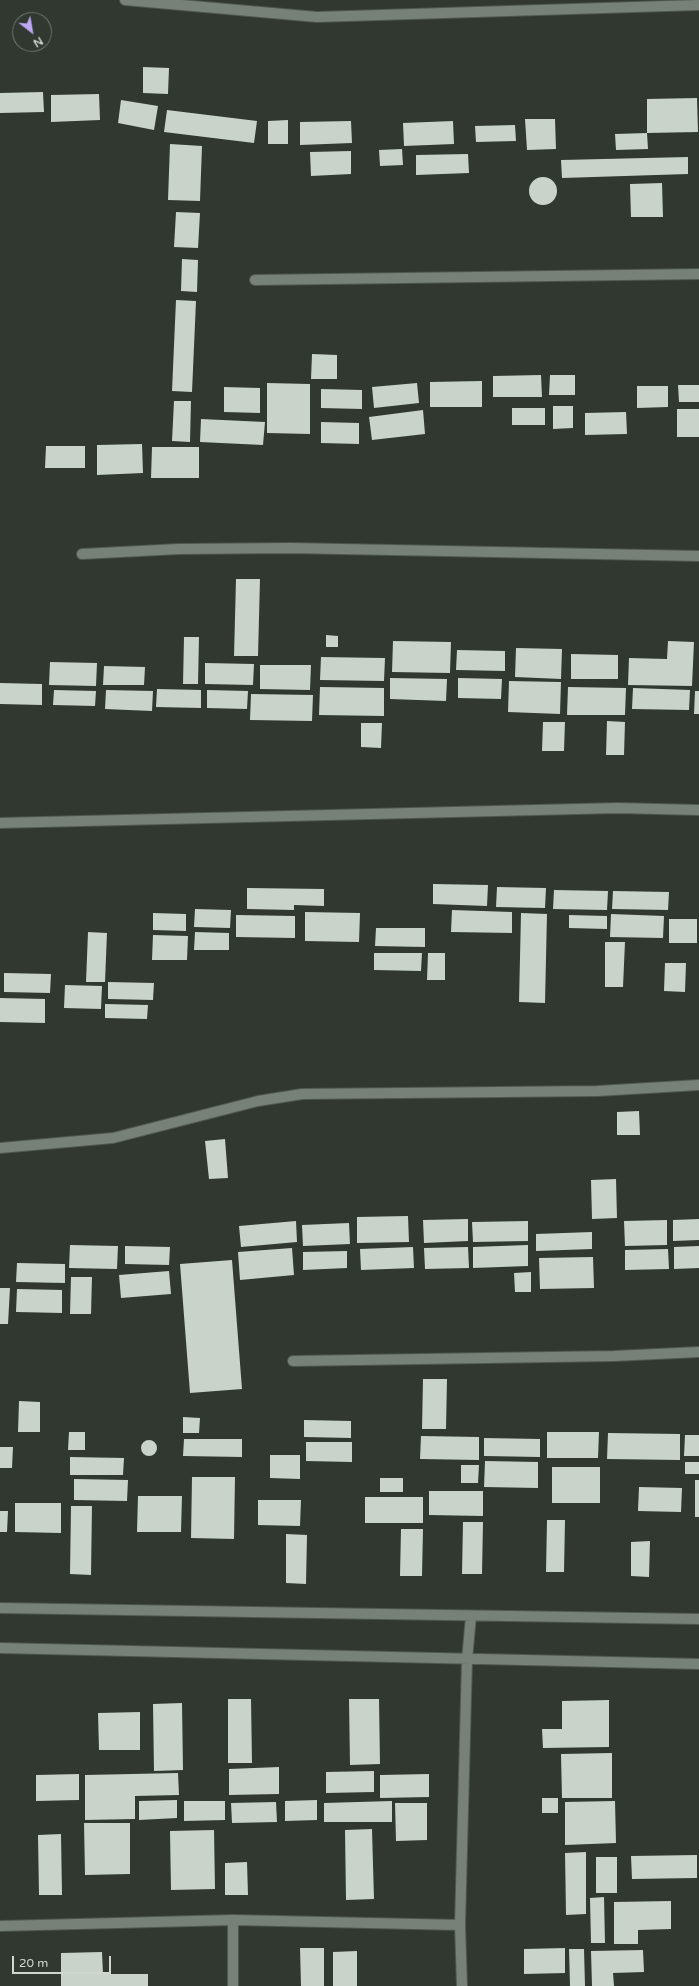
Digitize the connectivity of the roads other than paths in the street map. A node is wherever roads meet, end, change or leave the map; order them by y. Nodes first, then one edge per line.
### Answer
1 (125, 0) edge
2 (699, 5) edge
3 (699, 274) edge
4 (254, 280) dead end
5 (82, 554) dead end
6 (699, 556) edge
7 (699, 810) edge
8 (0, 823) edge
9 (699, 1085) edge
10 (0, 1148) edge
11 (699, 1352) edge
12 (293, 1361) dead end
13 (0, 1608) edge
14 (471, 1616) junction
15 (699, 1619) edge
16 (0, 1648) edge
17 (467, 1660) junction
18 (699, 1664) edge
19 (233, 1920) junction
20 (460, 1924) junction
21 (0, 1926) edge
22 (233, 1986) edge
23 (462, 1986) edge

1 - 2 street
3 - 4 street
5 - 6 street
7 - 8 street
9 - 10 street
11 - 12 street
13 - 14 street
14 - 15 street
14 - 17 street
16 - 17 street
17 - 18 street
17 - 20 street
19 - 20 street
19 - 21 street
19 - 22 street
20 - 23 street

